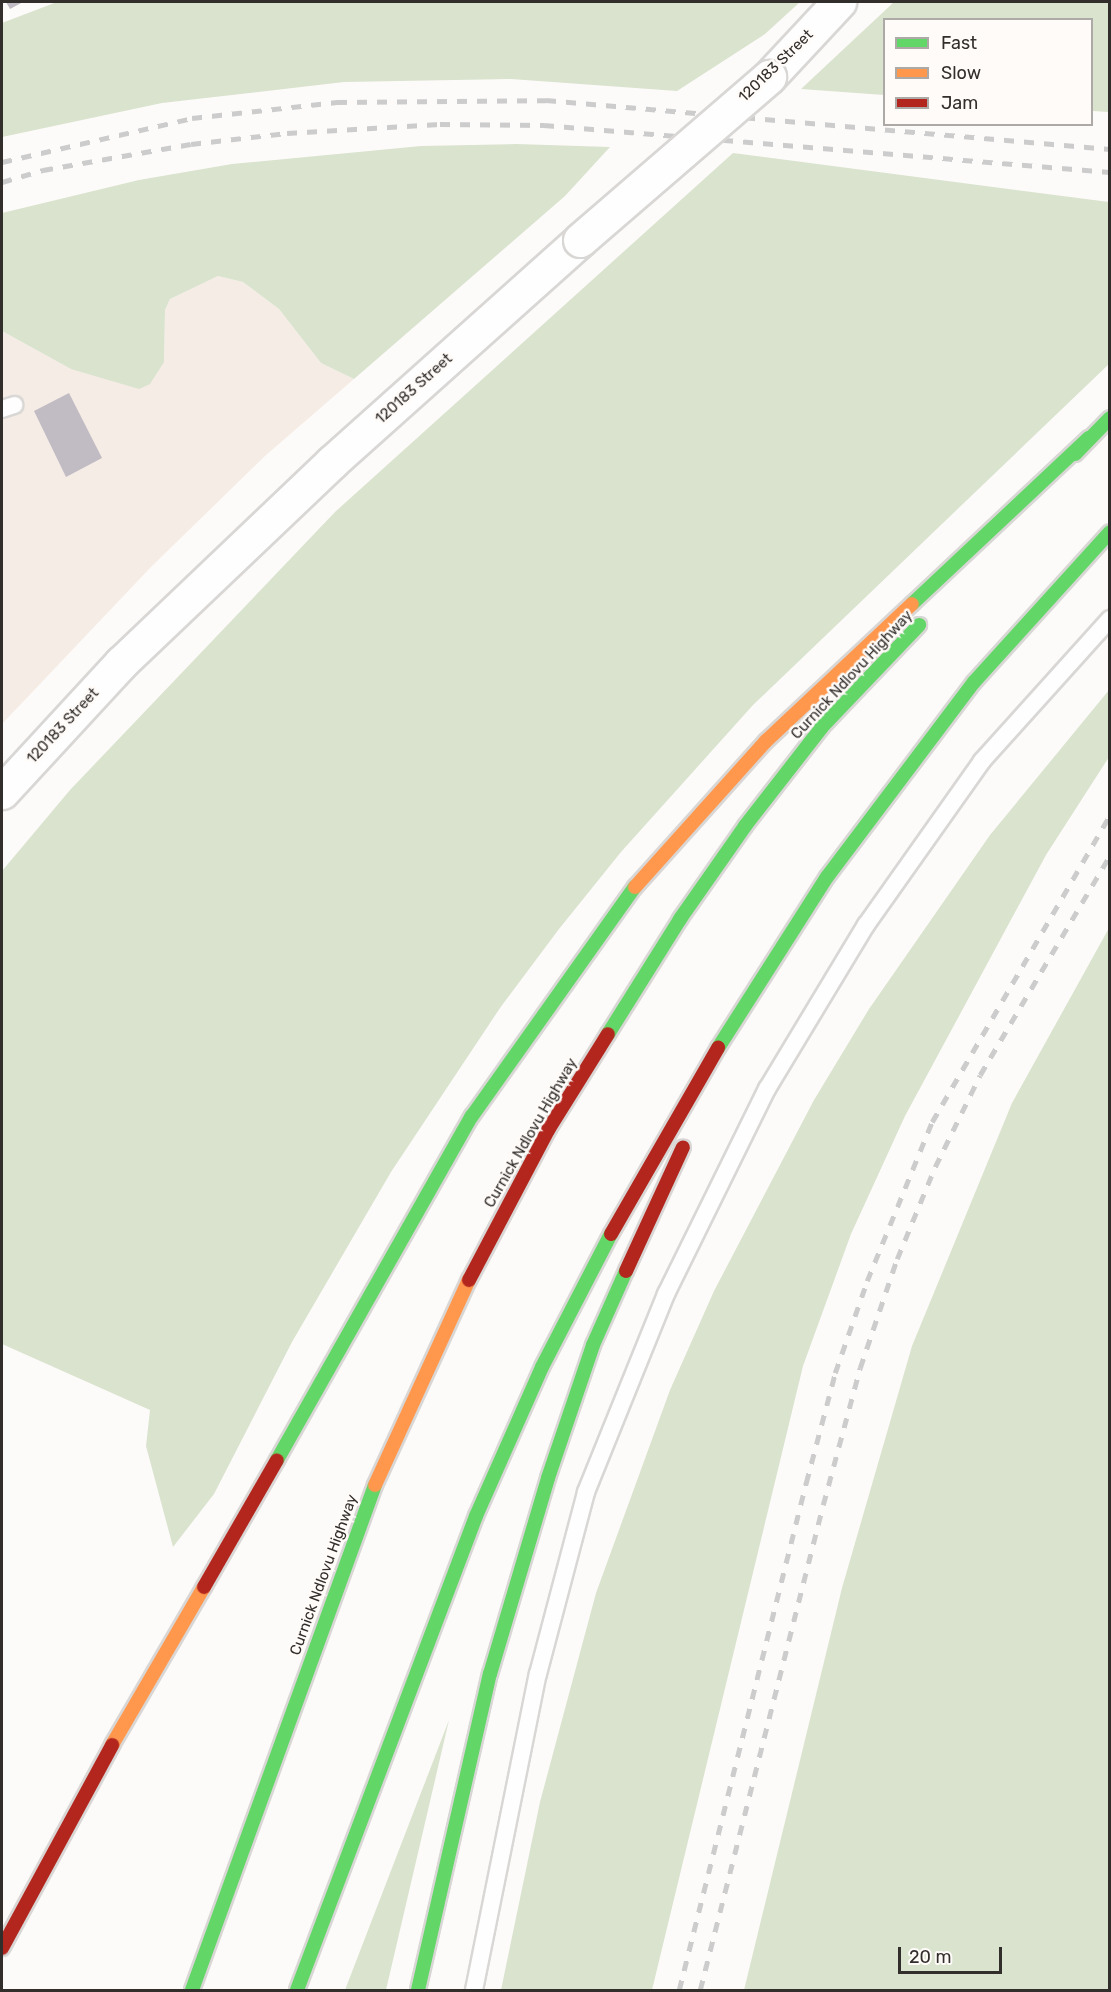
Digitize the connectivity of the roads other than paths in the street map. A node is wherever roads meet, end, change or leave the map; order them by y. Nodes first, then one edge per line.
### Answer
1 (839, 2) edge
2 (1110, 418) edge
3 (1089, 438) junction
4 (1110, 532) edge
5 (969, 571) dead end
6 (929, 615) dead end
7 (1110, 620) edge
8 (2, 792) edge
9 (758, 981) junction
10 (700, 1110) dead end
11 (690, 1131) dead end
12 (2, 1948) edge
13 (192, 1990) edge
14 (297, 1990) edge
15 (418, 1990) edge
16 (474, 1990) edge

1 - 8 street, 120183 Street, bridge
2 - 3 main road
3 - 5 main road
3 - 12 main road
4 - 9 main road
6 - 13 main road, Curnick Ndlovu Highway
7 - 16 lane
9 - 10 main road
9 - 14 main road
11 - 15 main road

